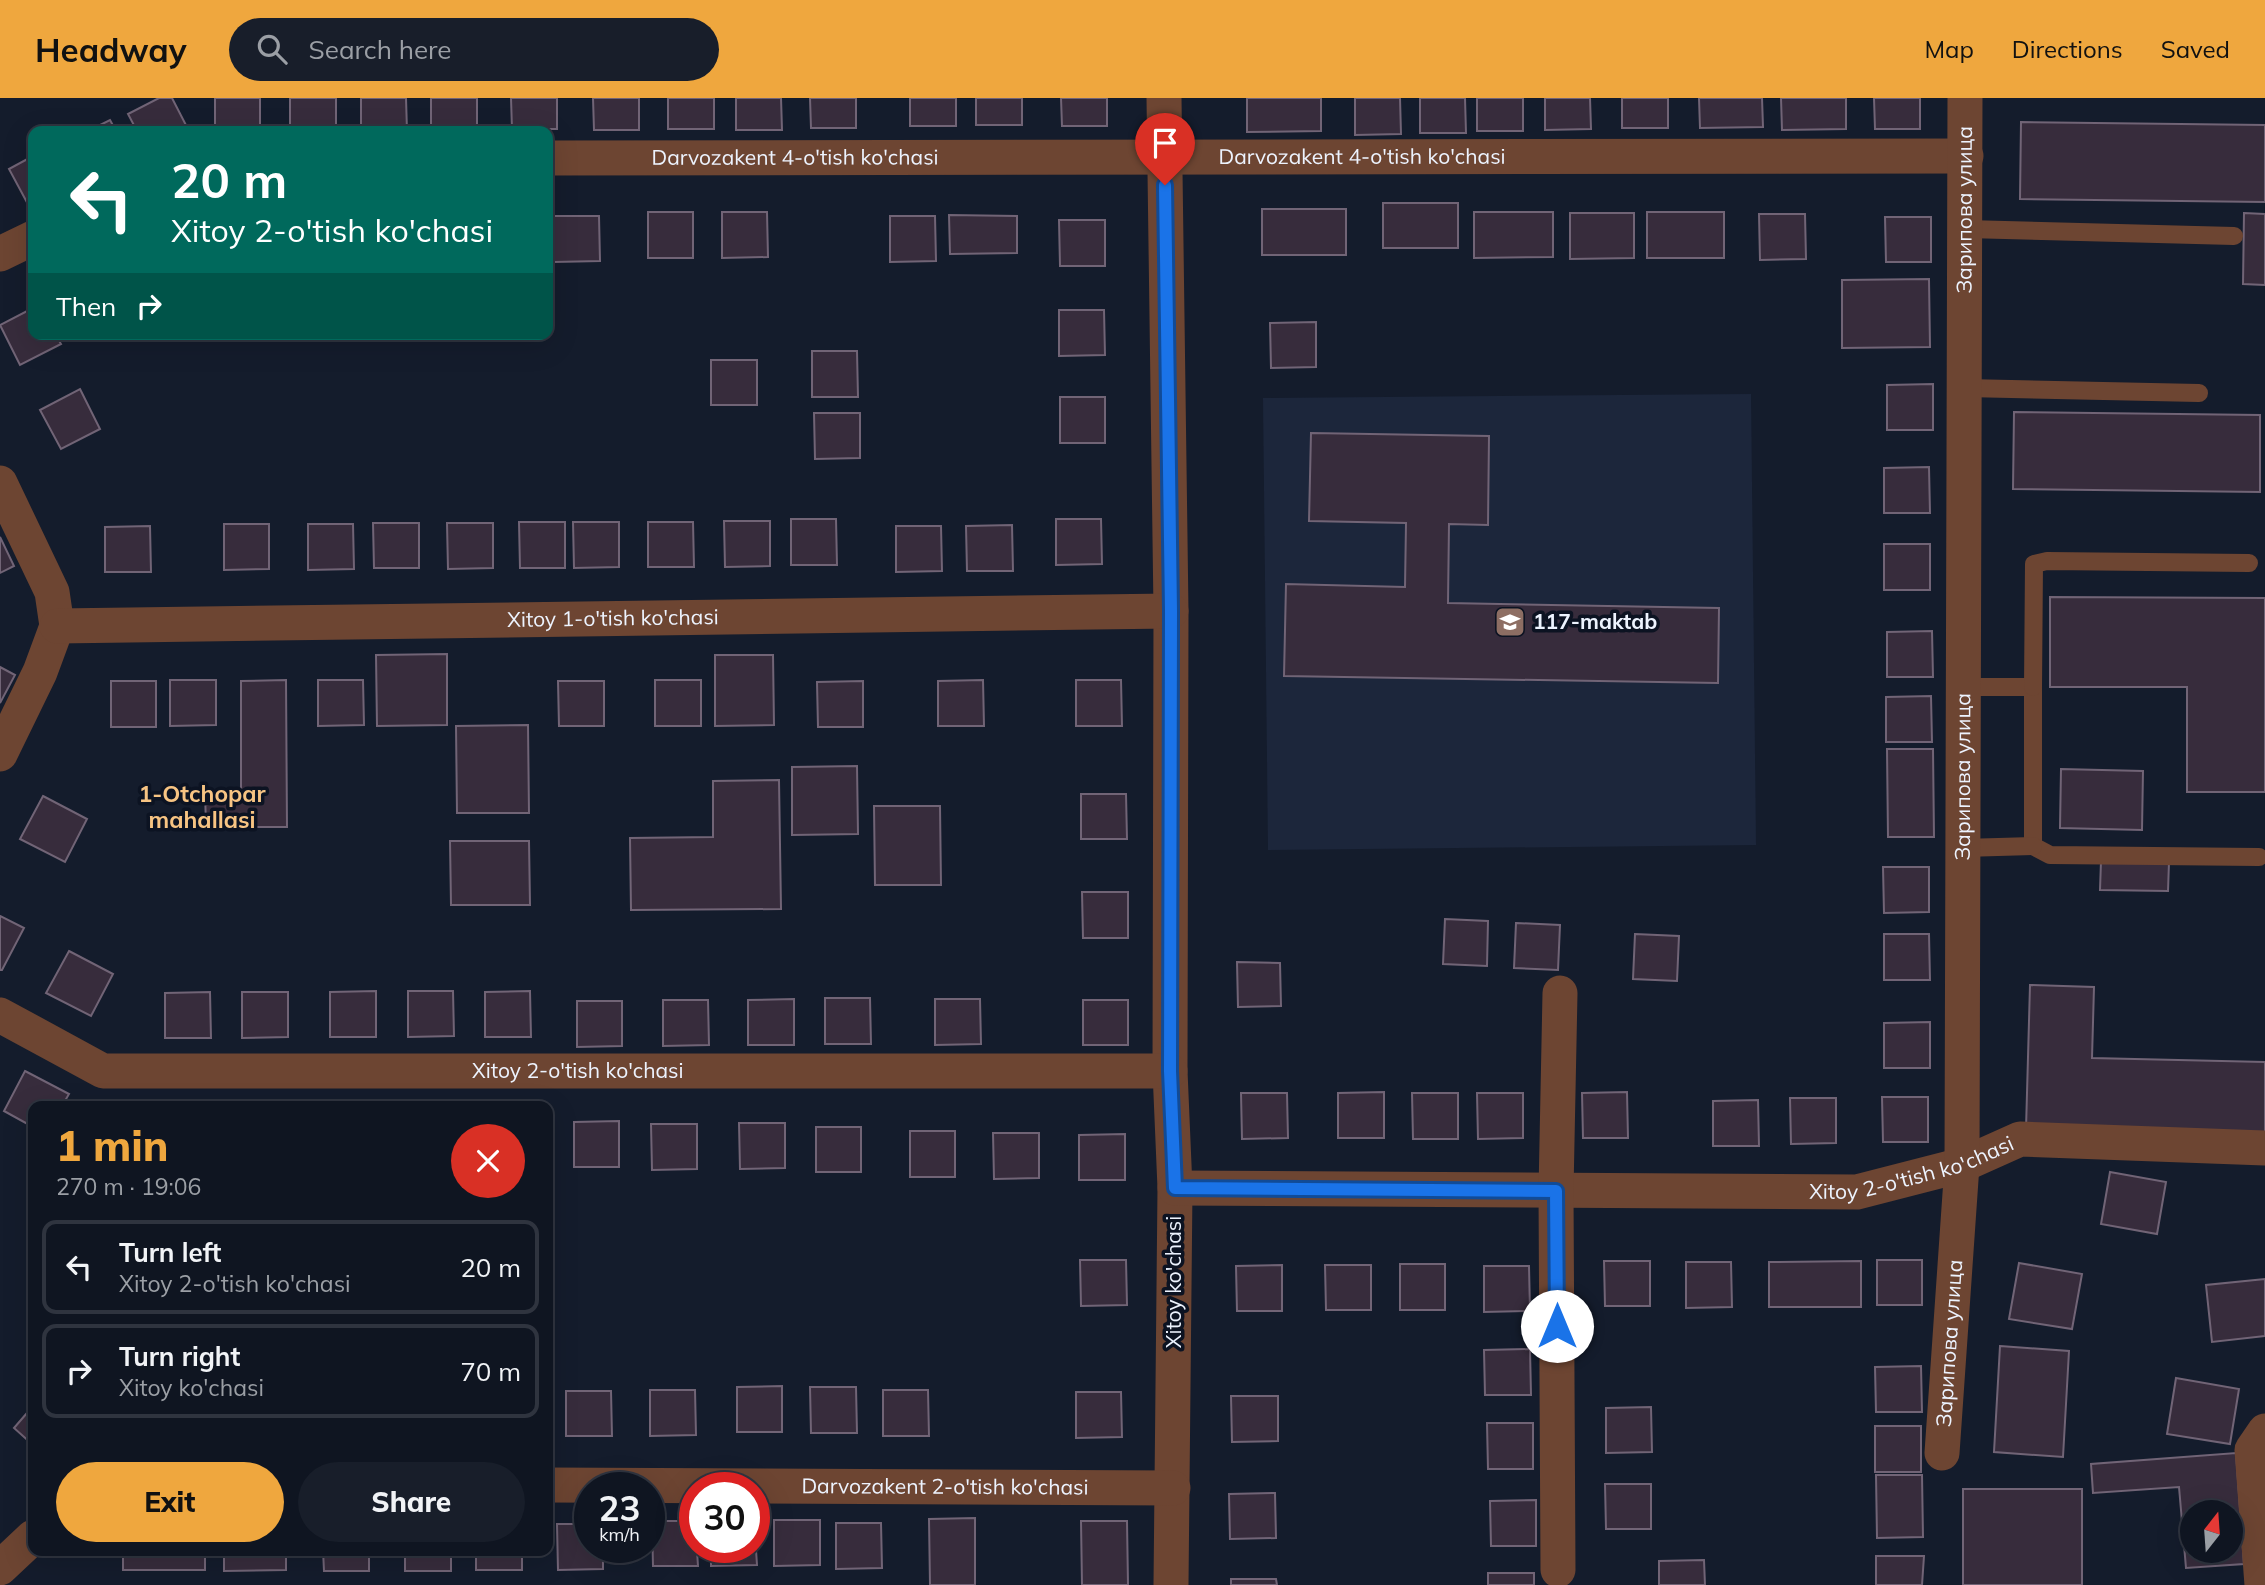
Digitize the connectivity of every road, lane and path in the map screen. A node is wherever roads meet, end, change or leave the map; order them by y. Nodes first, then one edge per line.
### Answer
1 (1164, 98) edge
2 (1965, 98) edge
3 (1966, 156) junction
4 (553, 158) edge
5 (1165, 159) junction
6 (1966, 229) junction
7 (2234, 236) dead end
8 (28, 240) edge
9 (0, 254) edge
10 (1965, 388) junction
11 (2199, 393) dead end
12 (0, 483) edge
13 (2249, 563) dead end
14 (1171, 611) junction
15 (57, 626) junction
16 (1964, 687) junction
17 (2033, 687) junction
18 (0, 754) edge
19 (2033, 846) junction
20 (1963, 848) junction
21 (2259, 857) dead end
22 (1560, 993) dead end
23 (0, 1015) edge
24 (1170, 1071) junction
25 (2265, 1148) edge
26 (1962, 1165) junction
27 (1175, 1188) junction
28 (1556, 1191) junction
29 (2265, 1430) edge
30 (1942, 1453) dead end
31 (553, 1485) edge
32 (1173, 1488) junction
33 (28, 1542) edge
34 (0, 1568) edge
35 (1558, 1570) dead end
36 (1171, 1585) edge
37 (2262, 1585) edge

1 - 5 street, Xitoy ko'chasi
2 - 3 street, Зарипова улица
3 - 5 street, Darvozakent 4-o'tish ko'chasi
3 - 6 street, Зарипова улица
4 - 5 street, Darvozakent 4-o'tish ko'chasi
5 - 14 street, Xitoy ko'chasi
6 - 7 lane
6 - 10 street, Зарипова улица
8 - 9 street
10 - 11 lane
10 - 16 street, Зарипова улица
12 - 15 street
13 - 17 lane
14 - 15 street, Xitoy 1-o'tish ko'chasi
14 - 24 street, Xitoy ko'chasi
15 - 18 street
16 - 17 lane
16 - 20 street, Зарипова улица
17 - 19 lane
19 - 20 lane
19 - 21 lane
20 - 26 street, Зарипова улица
22 - 28 street
23 - 24 street, Xitoy 2-o'tish ko'chasi
24 - 27 street, Xitoy ko'chasi
25 - 26 street, Xitoy 2-o'tish ko'chasi
26 - 28 street, Xitoy 2-o'tish ko'chasi
26 - 30 street, Зарипова улица
27 - 28 street, Xitoy 2-o'tish ko'chasi
27 - 32 street, Xitoy ko'chasi
28 - 35 street
29 - 37 street
31 - 32 street, Darvozakent 2-o'tish ko'chasi
32 - 36 street, Xitoy ko'chasi
33 - 34 street

